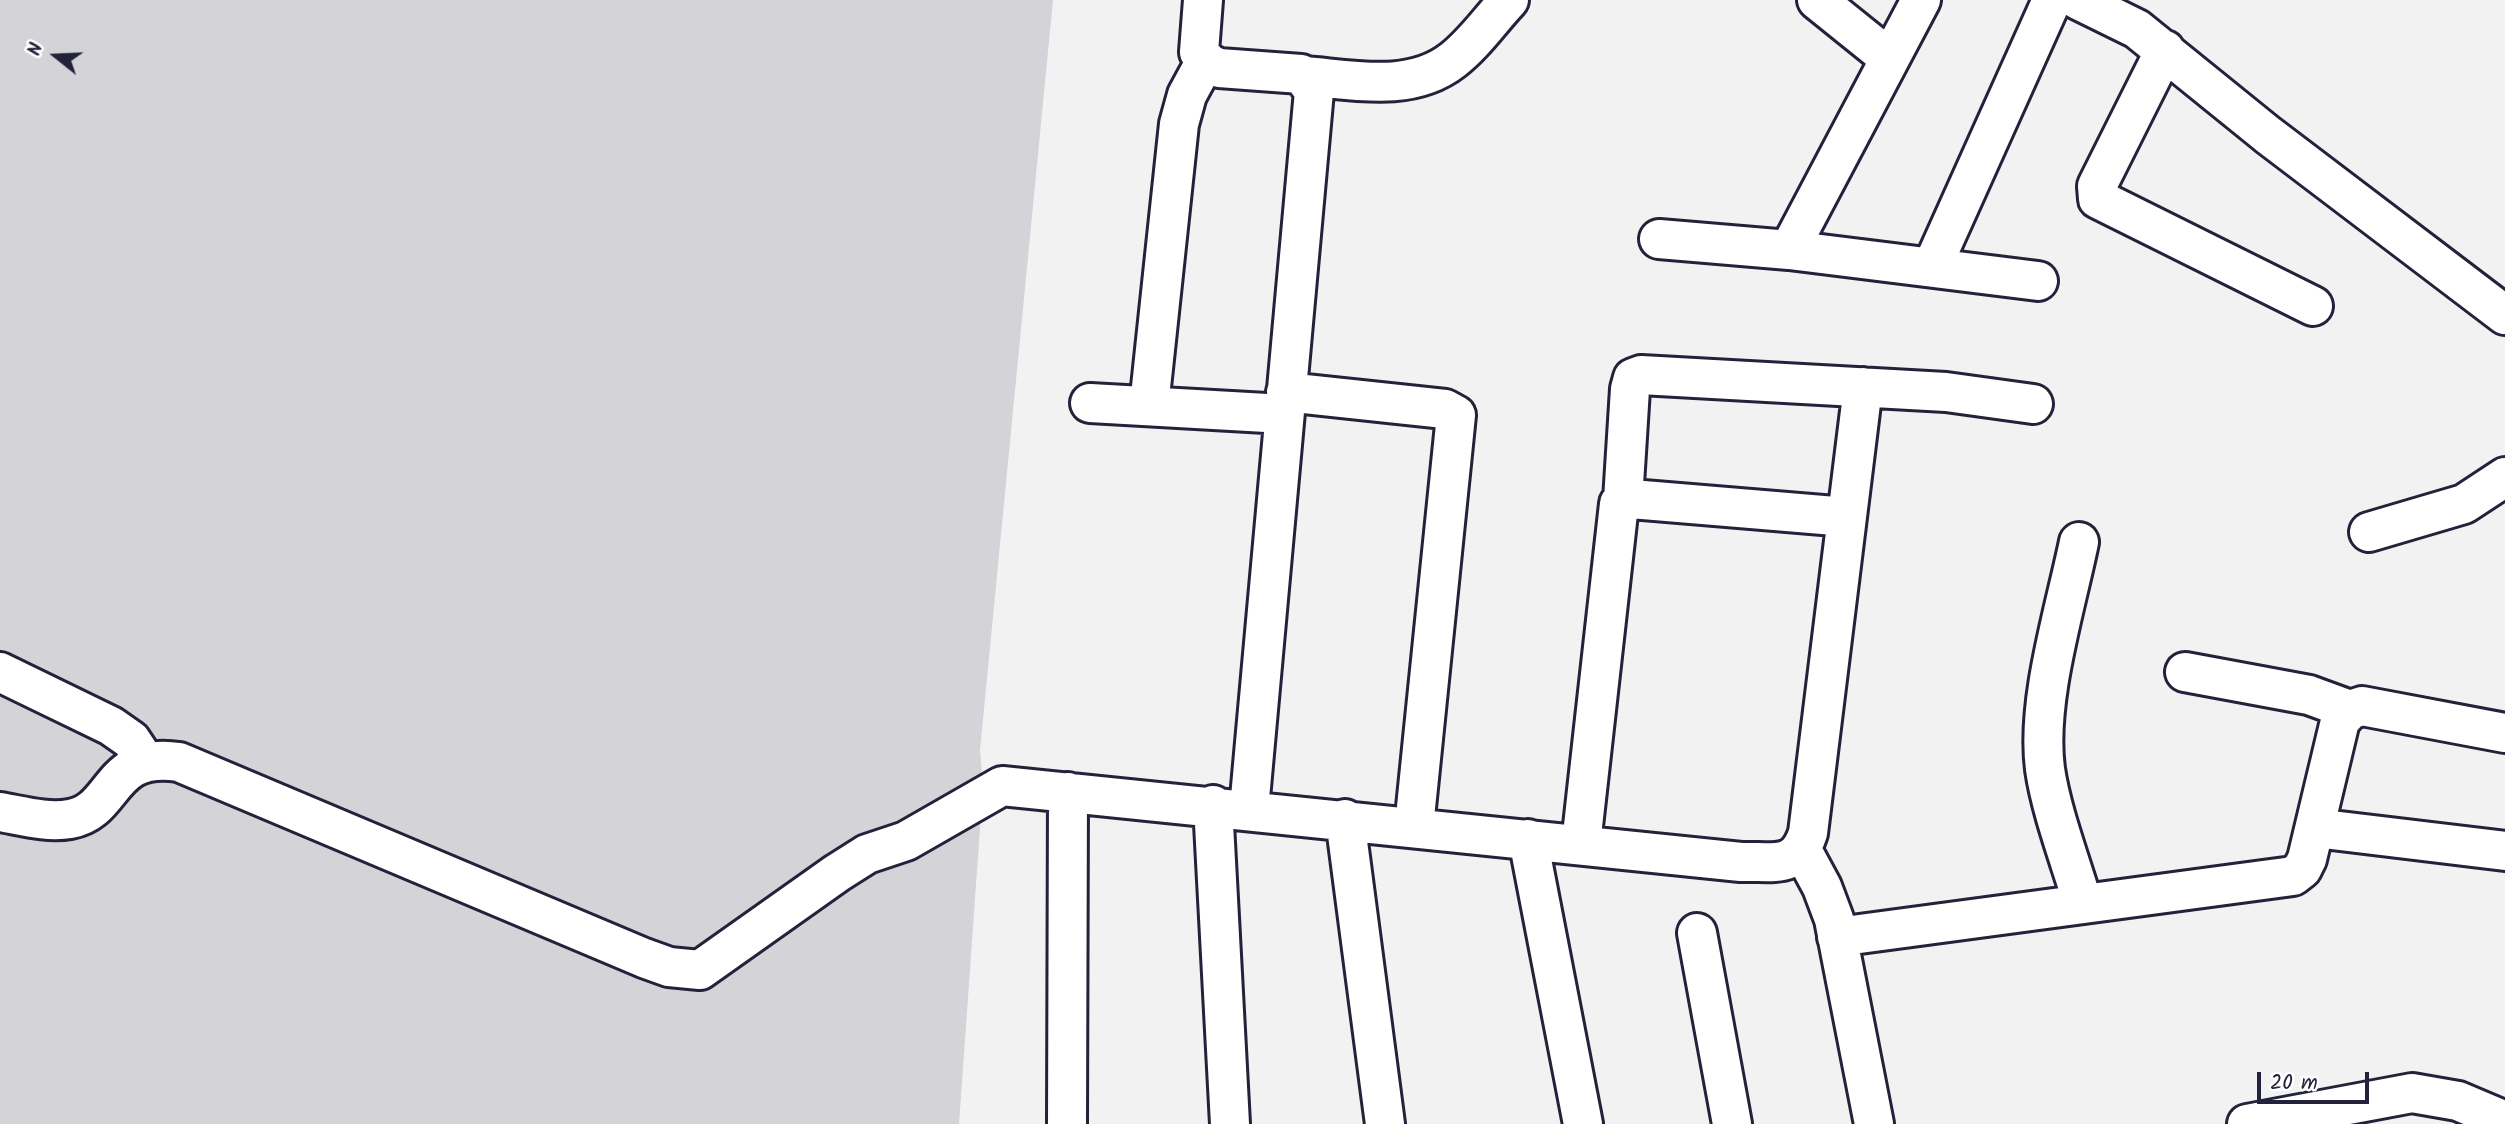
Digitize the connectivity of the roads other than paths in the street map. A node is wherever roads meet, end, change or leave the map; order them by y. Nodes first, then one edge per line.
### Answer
1 (1203, 0) edge
2 (1509, 0) edge
3 (1817, 0) edge
4 (1921, 0) edge
5 (2052, 0) edge
6 (2078, 0) edge
7 (2165, 50) junction
8 (1889, 58) junction
9 (1206, 60) junction
10 (1305, 76) junction
11 (1659, 239) dead end
12 (1789, 250) junction
13 (1933, 267) junction
14 (2038, 281) dead end
15 (2314, 306) dead end
16 (2505, 315) edge
17 (1863, 387) junction
18 (1090, 402) dead end
19 (1285, 403) junction
20 (2034, 404) dead end
21 (1149, 406) junction
22 (2505, 477) edge
23 (1623, 500) junction
24 (1847, 517) junction
25 (2369, 532) dead end
26 (2080, 542) dead end
27 (0, 672) edge
28 (2185, 673) dead end
29 (2350, 710) junction
30 (2505, 733) edge
31 (145, 761) junction
32 (1068, 792) junction
33 (1231, 807) junction
34 (0, 812) edge
35 (1345, 819) junction
36 (1414, 827) junction
37 (2315, 828) junction
38 (1528, 839) junction
39 (1581, 845) junction
40 (1802, 850) junction
41 (2505, 852) edge
42 (2082, 904) junction
43 (1697, 933) dead end
44 (1837, 937) junction
45 (2410, 1108) edge
46 (2505, 1121) edge
47 (1067, 1124) edge
48 (1230, 1124) edge
49 (1385, 1124) edge
50 (1583, 1124) edge
51 (1732, 1124) edge
52 (1874, 1124) edge
53 (2247, 1124) edge

1 - 9 street
2 - 10 street
3 - 8 street
4 - 8 street
5 - 13 street
6 - 7 street
7 - 15 street
7 - 16 street
8 - 12 street
9 - 10 street
9 - 21 street
10 - 19 street
11 - 12 street
12 - 13 street
13 - 14 street
17 - 20 street
17 - 23 street
17 - 24 street
18 - 21 street
19 - 21 street
19 - 33 street
19 - 36 street
22 - 25 street
23 - 24 street
23 - 39 street
24 - 40 street
26 - 42 street
27 - 31 street
28 - 29 street
29 - 30 street
29 - 37 street
31 - 32 street
31 - 34 street
32 - 33 street
32 - 47 street
33 - 35 street
33 - 48 street
35 - 36 street
35 - 49 street
36 - 38 street
37 - 41 street
37 - 42 street
38 - 39 street
38 - 50 street
39 - 40 street
40 - 44 street
42 - 44 street
43 - 51 street
44 - 52 street
45 - 46 street
45 - 53 street

